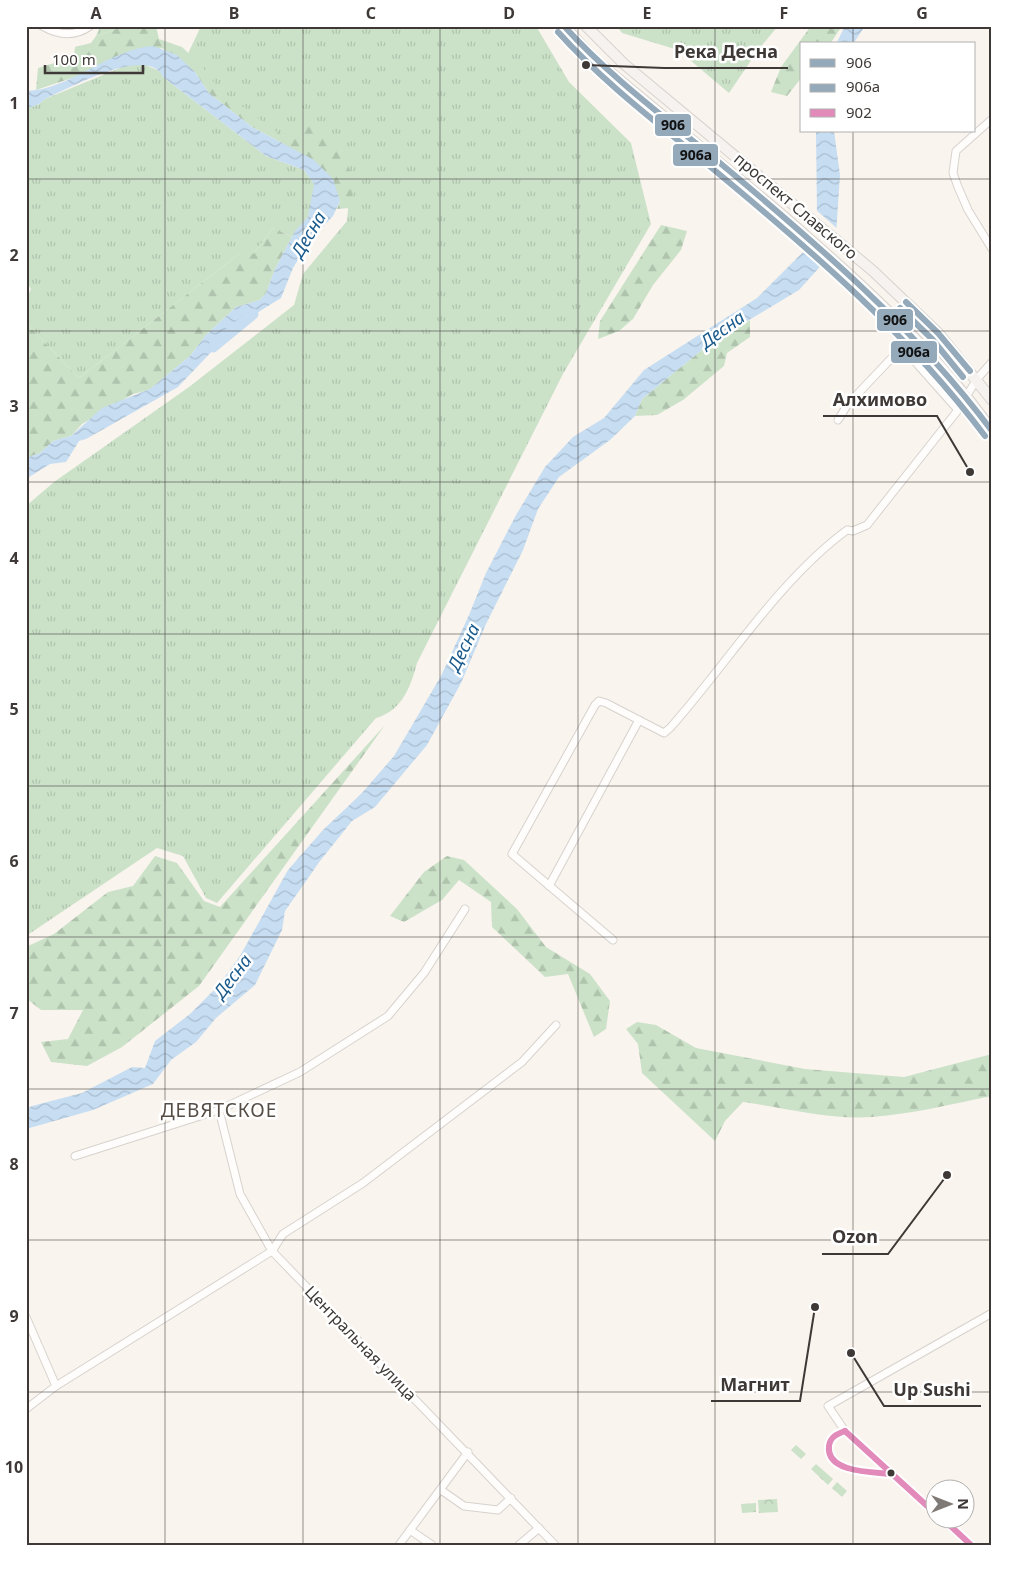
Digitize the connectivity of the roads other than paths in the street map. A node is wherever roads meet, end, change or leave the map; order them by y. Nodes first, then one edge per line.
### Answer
1 (42, 26) edge
2 (90, 26) edge
3 (564, 26) edge
4 (586, 26) edge
5 (992, 119) edge
6 (992, 249) edge
7 (992, 362) edge
8 (977, 379) junction
9 (966, 394) junction
10 (992, 400) edge
11 (958, 410) junction
12 (838, 420) dead end
13 (992, 430) edge
14 (639, 720) junction
15 (549, 886) junction
16 (465, 910) dead end
17 (613, 940) dead end
18 (556, 1025) dead end
19 (219, 1110) junction
20 (75, 1156) dead end
21 (272, 1251) junction
22 (992, 1313) edge
23 (26, 1317) edge
24 (56, 1386) junction
25 (26, 1409) edge
26 (468, 1452) junction
27 (441, 1490) junction
28 (511, 1498) junction
29 (926, 1505) edge
30 (539, 1528) junction
31 (952, 1528) edge
32 (410, 1530) junction
33 (399, 1545) edge
34 (432, 1545) edge
35 (520, 1545) edge
36 (555, 1545) edge
37 (971, 1545) edge

1 - 2 street
3 - 9 main road, проспект Славского
4 - 8 main road, проспект Славского
5 - 6 street
7 - 8 street
8 - 9 street
8 - 10 main road, проспект Славского
9 - 11 street
9 - 13 main road, проспект Славского
11 - 12 street
11 - 14 street
14 - 15 street
14 - 15 street
15 - 17 street
16 - 19 street
18 - 21 street
19 - 20 street
19 - 21 street, Центральная улица
21 - 24 street
21 - 26 street, Центральная улица
22 - 29 street
23 - 24 street
24 - 25 street
26 - 27 street
26 - 28 street, Центральная улица
27 - 28 street
27 - 32 street
28 - 30 street, Центральная улица
30 - 35 street
30 - 36 street, Центральная улица
31 - 37 street
32 - 33 street
32 - 34 street

